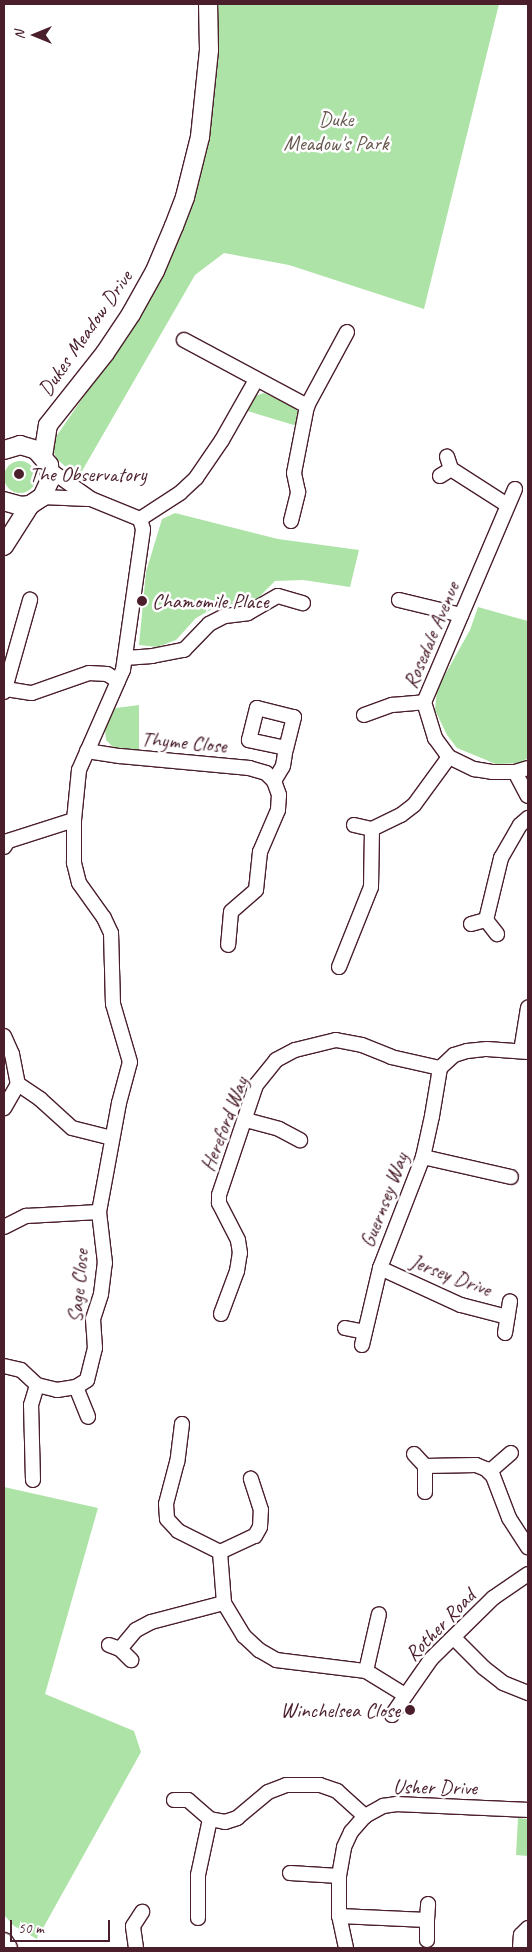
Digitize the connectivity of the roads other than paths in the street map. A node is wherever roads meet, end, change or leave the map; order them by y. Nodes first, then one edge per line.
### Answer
1 (208, 4) edge
2 (347, 332) dead end
3 (184, 340) dead end
4 (256, 380) junction
5 (307, 406) junction
6 (48, 425) junction
7 (12, 448) edge
8 (46, 463) junction
9 (446, 467) dead end
10 (515, 489) dead end
11 (91, 499) junction
12 (4, 501) edge
13 (36, 501) junction
14 (507, 505) junction
15 (140, 519) junction
16 (291, 521) dead end
17 (4, 539) edge
18 (30, 600) dead end
19 (399, 600) dead end
20 (303, 603) dead end
21 (461, 615) junction
22 (125, 658) junction
23 (118, 681) junction
24 (5, 690) edge
25 (424, 702) junction
26 (364, 715) dead end
27 (286, 748) dead end
28 (87, 751) junction
29 (449, 757) junction
30 (522, 770) edge
31 (274, 781) junction
32 (528, 796) edge
33 (528, 818) edge
34 (74, 820) junction
35 (354, 825) dead end
36 (372, 829) junction
37 (4, 847) edge
38 (486, 920) junction
39 (471, 924) dead end
40 (498, 934) dead end
41 (228, 945) dead end
42 (338, 967) dead end
43 (528, 1008) edge
44 (4, 1036) edge
45 (525, 1052) edge
46 (440, 1068) junction
47 (18, 1084) junction
48 (4, 1108) edge
49 (246, 1120) junction
50 (112, 1138) junction
51 (300, 1140) dead end
52 (423, 1157) junction
53 (511, 1177) dead end
54 (99, 1212) junction
55 (4, 1227) edge
56 (380, 1268) junction
57 (510, 1301) dead end
58 (221, 1314) dead end
59 (508, 1316) junction
60 (345, 1328) dead end
61 (505, 1333) dead end
62 (4, 1366) edge
63 (37, 1385) junction
64 (76, 1388) junction
65 (88, 1417) dead end
66 (182, 1424) dead end
67 (510, 1453) dead end
68 (414, 1454) dead end
69 (425, 1466) junction
70 (489, 1472) junction
71 (251, 1479) dead end
72 (33, 1480) dead end
73 (425, 1492) dead end
74 (528, 1547) edge
75 (220, 1552) junction
76 (528, 1574) edge
77 (224, 1603) junction
78 (379, 1614) dead end
79 (454, 1638) junction
80 (131, 1660) dead end
81 (366, 1671) junction
82 (528, 1693) edge
83 (405, 1695) junction
84 (392, 1715) dead end
85 (174, 1800) dead end
86 (528, 1810) edge
87 (365, 1816) junction
88 (210, 1819) junction
89 (290, 1873) dead end
90 (338, 1876) junction
91 (428, 1904) dead end
92 (142, 1912) dead end
93 (339, 1916) junction
94 (198, 1918) dead end
95 (427, 1920) junction
96 (528, 1928) edge
97 (427, 1940) dead end
98 (136, 1948) edge
99 (346, 1948) edge
100 (520, 1948) edge

1 - 6 street, Dukes Meadow Drive
2 - 5 street
3 - 4 street
4 - 5 street
4 - 15 street
5 - 16 street
6 - 7 street, Dukes Meadow Drive
6 - 8 street, Dukes Meadow Drive
7 - 8 street
8 - 11 street
8 - 13 street, Dukes Meadow Drive
9 - 14 street
10 - 14 street, Rosedale Avenue
11 - 13 street
11 - 15 street
12 - 13 street
13 - 17 street
14 - 21 street, Rosedale Avenue
15 - 22 street, Sage Close
18 - 24 street
19 - 21 street
20 - 22 street
21 - 25 street, Rosedale Avenue
22 - 23 street, Sage Close
23 - 24 street
23 - 28 street, Sage Close
25 - 26 street
25 - 29 street, Rosedale Avenue
27 - 31 street
28 - 31 street, Thyme Close
28 - 34 street, Sage Close
29 - 30 street, Rosedale Avenue
29 - 36 street
30 - 32 street
31 - 41 street
33 - 38 street
34 - 37 street
34 - 50 street, Sage Close
35 - 36 street
36 - 42 street
38 - 39 street
38 - 40 street
43 - 45 street
44 - 47 street
45 - 46 street
46 - 49 street, Hereford Way
46 - 52 street, Guernsey Way
47 - 48 street
47 - 50 street
49 - 51 street
49 - 58 street, Hereford Way
50 - 54 street, Sage Close
52 - 53 street
52 - 56 street, Guernsey Way
54 - 55 street
54 - 64 street, Sage Close
56 - 59 street, Jersey Drive
56 - 60 street, Guernsey Way
57 - 59 street
59 - 61 street
62 - 63 street
63 - 64 street
63 - 72 street
64 - 65 street
66 - 75 street
67 - 70 street
68 - 69 street
69 - 70 street
69 - 73 street
70 - 74 street
71 - 75 street
75 - 77 street
76 - 79 street, Rother Road
77 - 80 street
77 - 81 street
78 - 81 street
79 - 82 street
79 - 83 street, Rother Road
81 - 83 street
83 - 84 street, Rother Road
85 - 88 street
86 - 87 street, Usher Drive
87 - 88 street
87 - 90 street, Usher Drive
88 - 94 street
89 - 90 street
90 - 93 street, Usher Drive
91 - 95 street
92 - 98 street
93 - 95 street
93 - 99 street, Usher Drive
95 - 97 street
96 - 100 street

